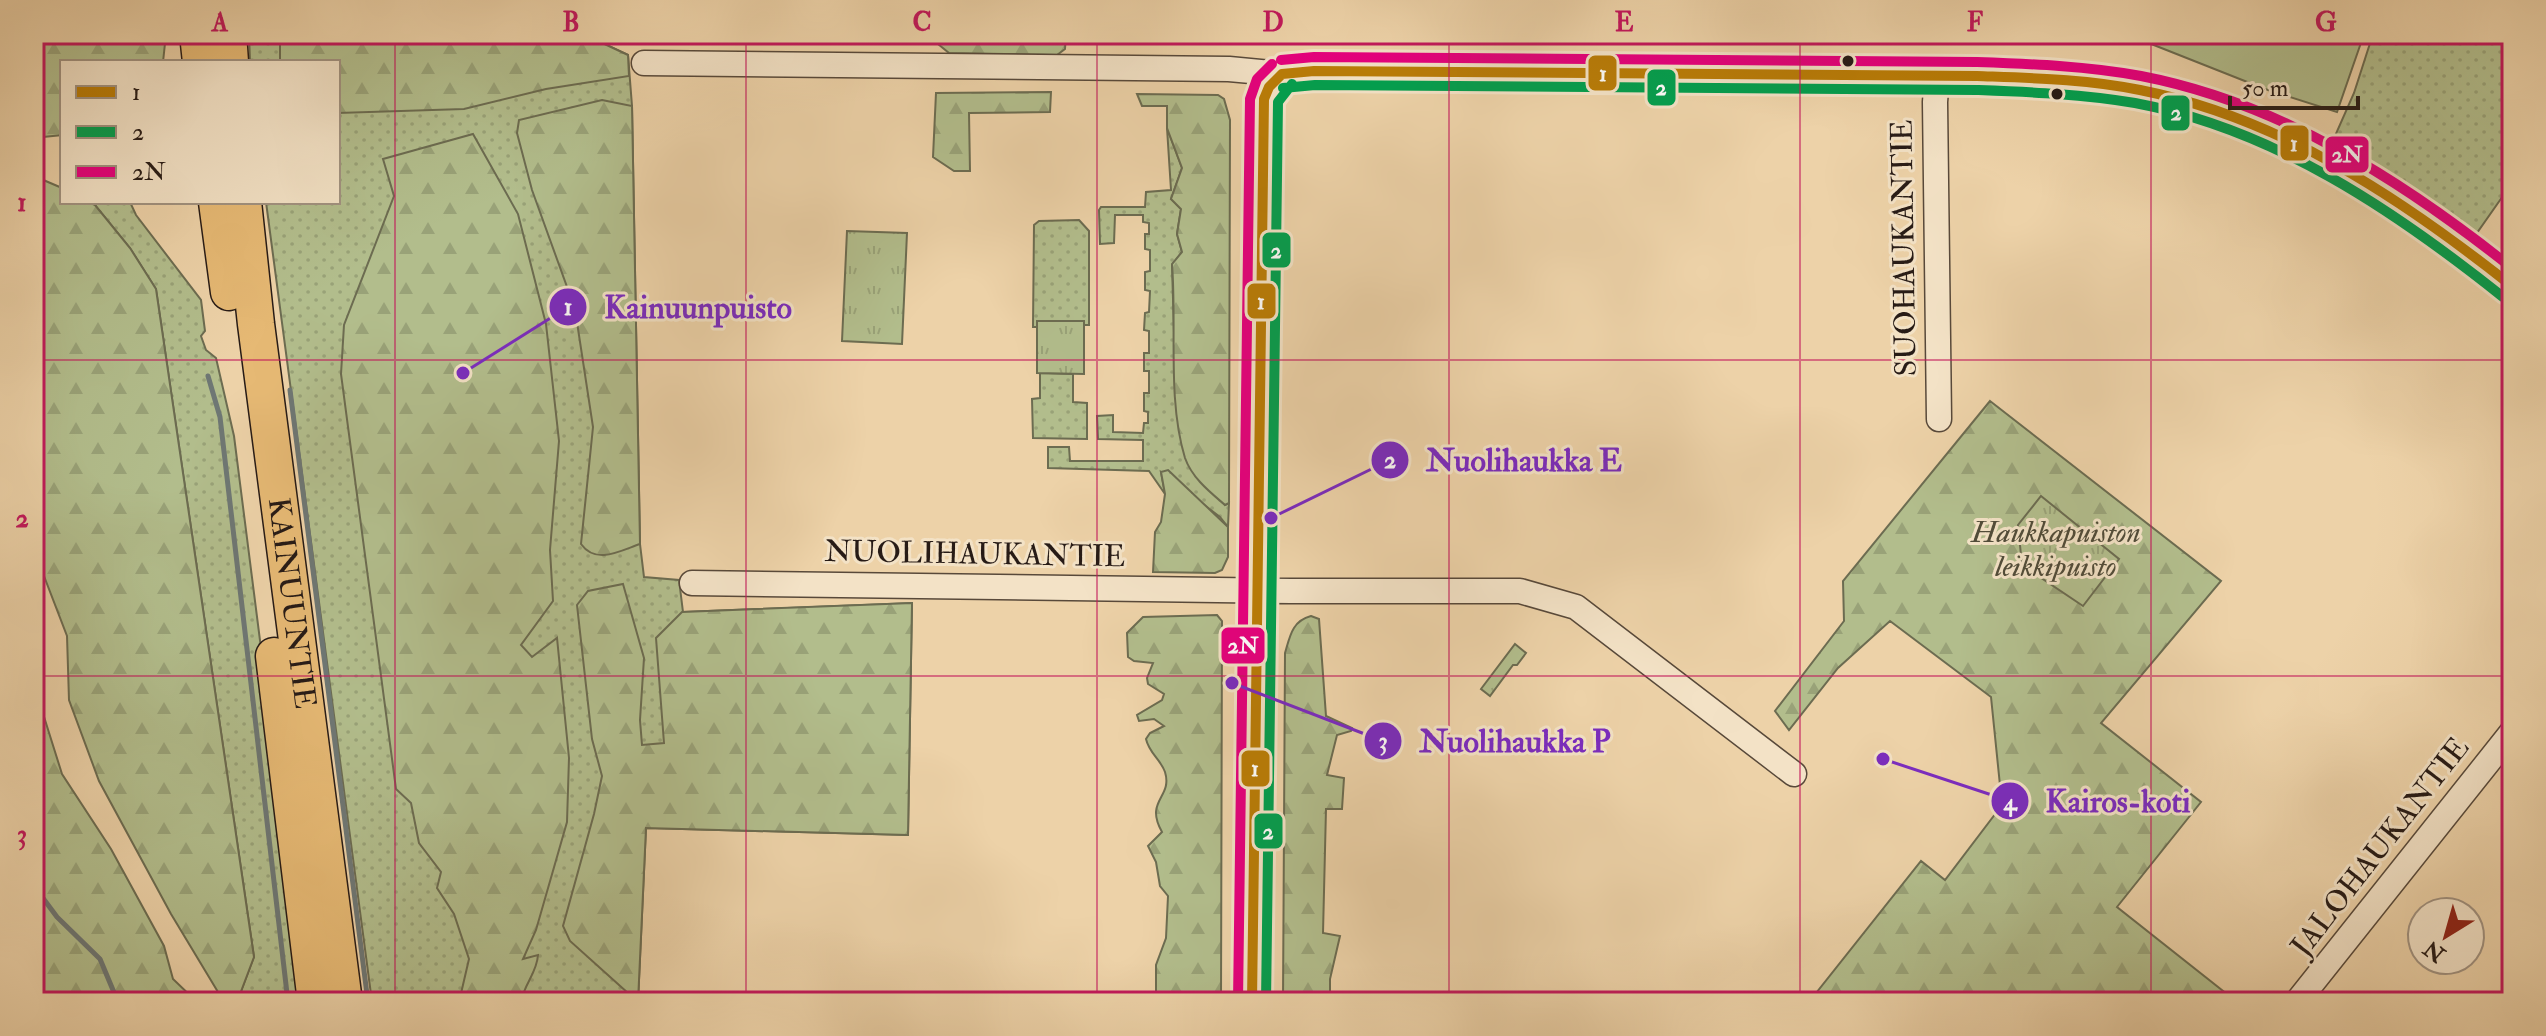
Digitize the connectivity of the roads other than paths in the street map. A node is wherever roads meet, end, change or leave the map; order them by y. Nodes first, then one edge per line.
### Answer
1 (198, 34) edge
2 (228, 34) edge
3 (201, 60) edge
4 (230, 60) edge
5 (644, 63) dead end
6 (1282, 74) junction
7 (1937, 76) junction
8 (217, 204) edge
9 (243, 204) edge
10 (2512, 286) edge
11 (1939, 419) dead end
12 (692, 583) dead end
13 (1257, 591) junction
14 (2512, 732) edge
15 (1794, 774) dead end
16 (316, 1002) edge
17 (344, 1002) edge
18 (1252, 1002) edge
19 (2297, 1002) edge

1 - 3 highway
2 - 4 highway
5 - 6 street
6 - 7 street
6 - 13 street
7 - 10 street
7 - 11 street, SUOHAUKANTIE
8 - 16 highway, KAINUUNTIE
9 - 17 highway, KAINUUNTIE
12 - 13 street, NUOLIHAUKANTIE
13 - 15 street, NUOLIHAUKANTIE
13 - 18 street
14 - 19 street, JALOHAUKANTIE

